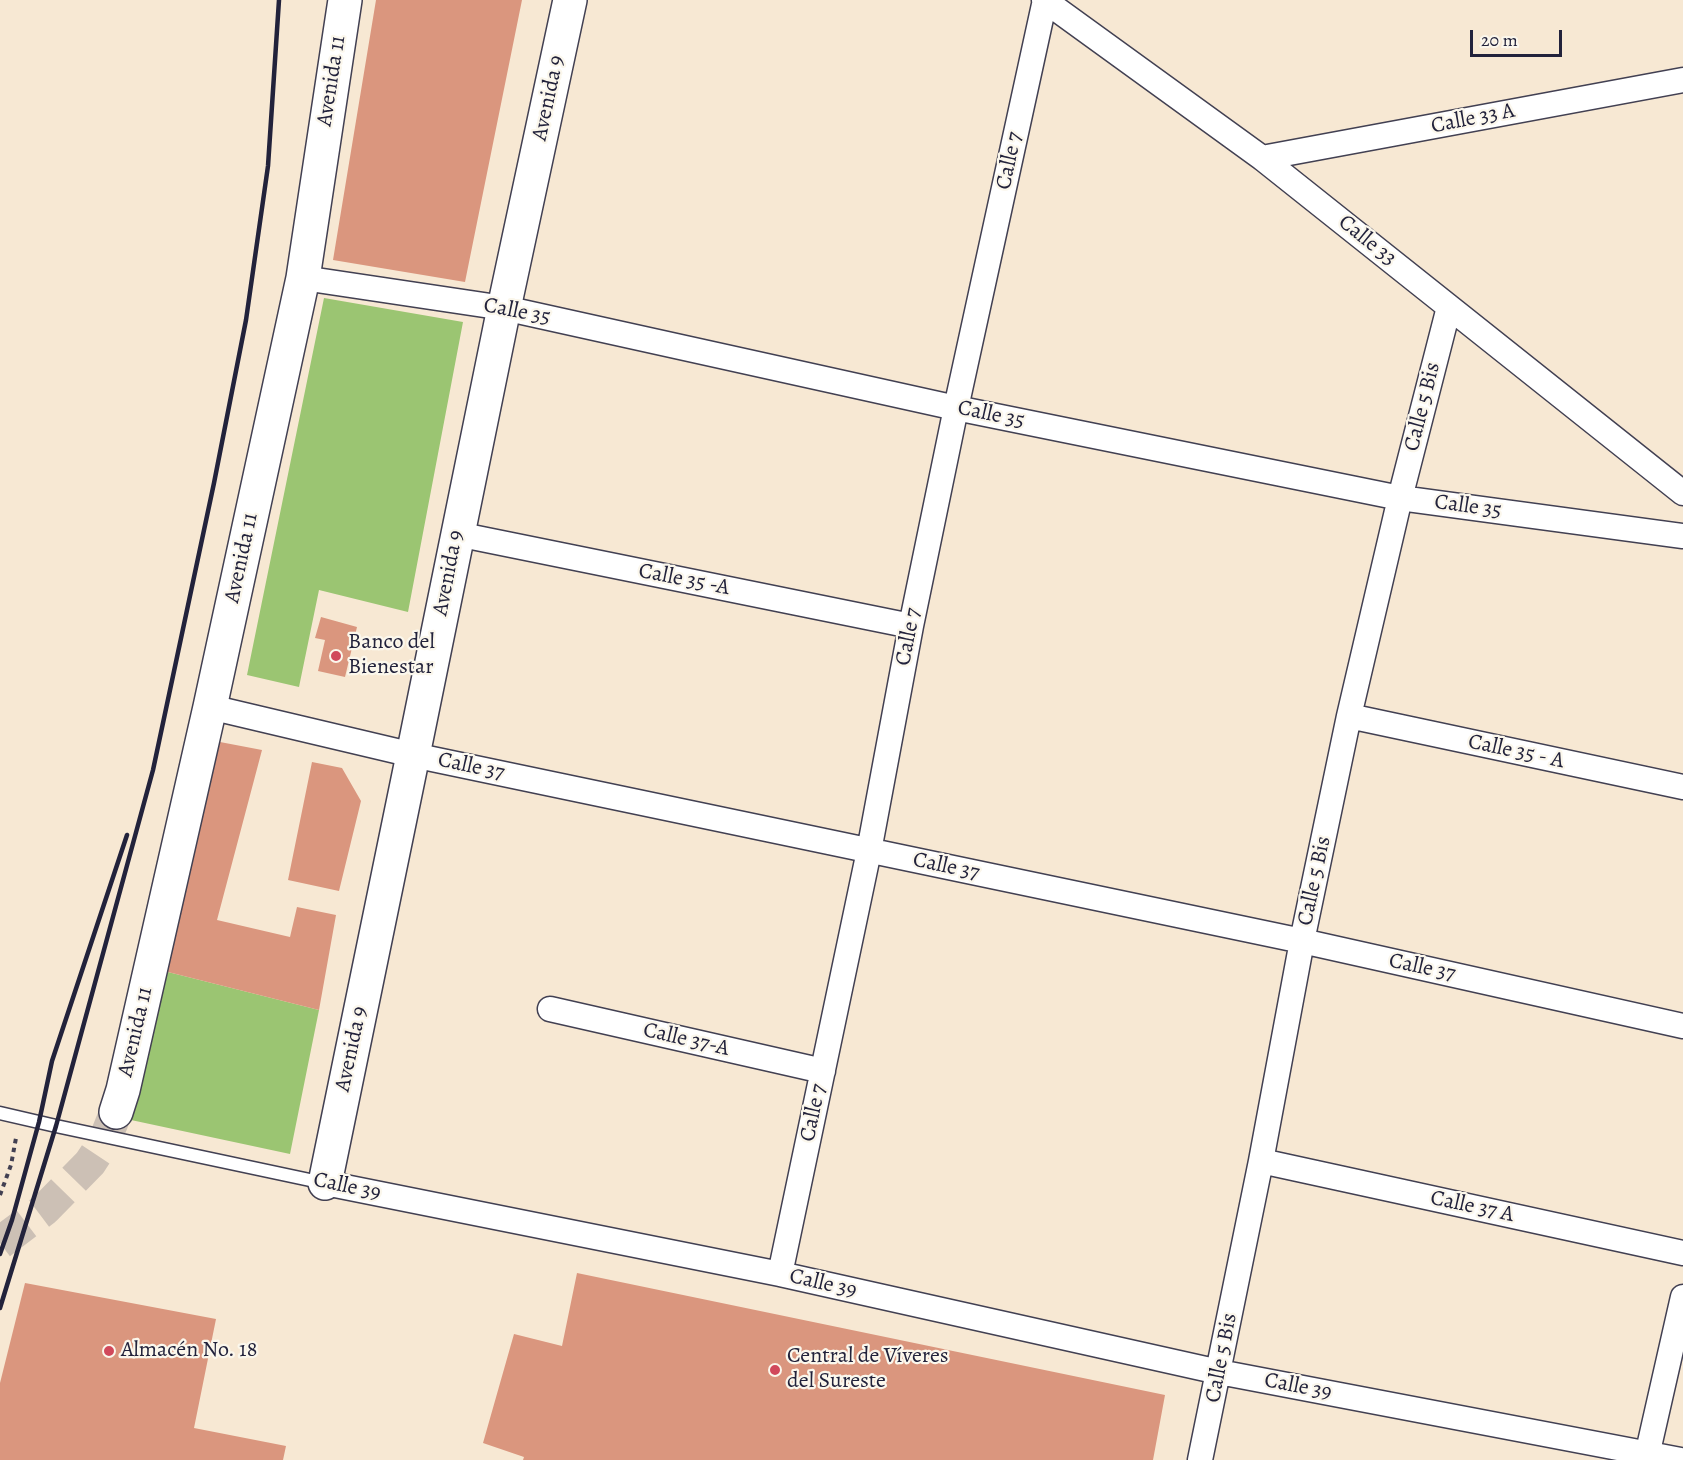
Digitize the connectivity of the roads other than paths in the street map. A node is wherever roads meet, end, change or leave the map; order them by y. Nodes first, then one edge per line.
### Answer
1 (345, 0) edge
2 (570, 0) edge
3 (1044, 0) edge
4 (1683, 80) edge
5 (1262, 158) junction
6 (303, 278) junction
7 (1449, 307) junction
8 (504, 308) junction
9 (956, 408) junction
10 (1683, 493) edge
11 (1400, 498) junction
12 (457, 534) junction
13 (1683, 536) edge
14 (911, 626) junction
15 (210, 708) junction
16 (1349, 716) junction
17 (413, 755) junction
18 (1683, 788) edge
19 (869, 851) junction
20 (1302, 941) junction
21 (550, 1009) dead end
22 (1683, 1026) edge
23 (823, 1071) junction
24 (116, 1112) tunnel mouth
25 (0, 1113) edge
26 (1261, 1161) junction
27 (325, 1183) junction
28 (1683, 1253) edge
29 (780, 1274) junction
30 (1683, 1297) edge
31 (1219, 1372) junction
32 (1646, 1456) edge
33 (1200, 1460) edge
34 (1681, 1460) edge

1 - 6 main road, Avenida 11
2 - 8 main road, Avenida 9
3 - 5 street, Calle 33
3 - 9 street, Calle 7
4 - 5 street, Calle 33 A
5 - 7 street, Calle 33
6 - 8 street, Calle 35
6 - 15 main road, Avenida 11
7 - 10 street, Calle 33
7 - 11 street, Calle 5 Bis
8 - 9 street, Calle 35
8 - 12 main road, Avenida 9
9 - 11 street, Calle 35
9 - 14 street, Calle 7
11 - 13 street, Calle 35
11 - 16 street, Calle 5 Bis
12 - 14 street, Calle 35 -A
12 - 17 main road, Avenida 9
14 - 19 street, Calle 7
15 - 17 street, Calle 37
15 - 24 main road, Avenida 11
16 - 18 street, Calle 35 - A
16 - 20 street, Calle 5 Bis
17 - 19 street, Calle 37
17 - 27 main road, Avenida 9
19 - 20 street, Calle 37
19 - 23 street, Calle 7
20 - 22 street, Calle 37
20 - 26 street, Calle 5 Bis
21 - 23 street, Calle 37-A
23 - 29 street, Calle 7
25 - 27 lane, Calle 39
26 - 28 street, Calle 37 A
26 - 31 street, Calle 5 Bis
27 - 29 street, Calle 39
29 - 31 street, Calle 39
30 - 32 street
31 - 32 street, Calle 39
31 - 33 street, Calle 5 Bis
32 - 34 street, Calle 39

